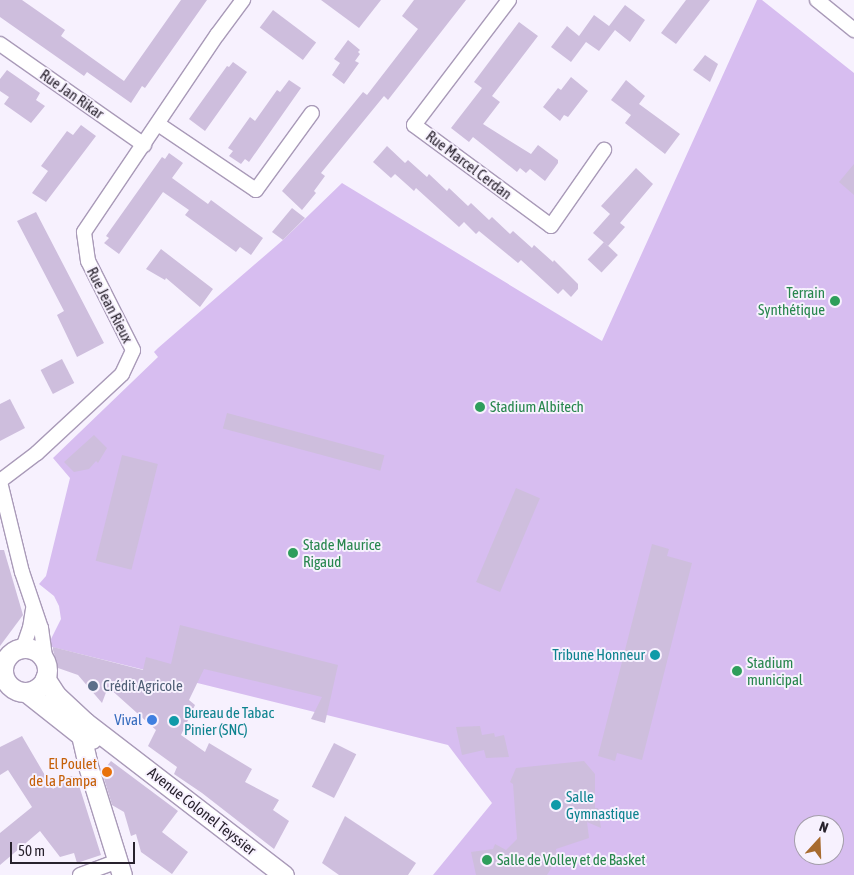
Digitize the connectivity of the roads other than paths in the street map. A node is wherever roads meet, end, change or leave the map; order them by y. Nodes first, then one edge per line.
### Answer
1 (243, 0) edge
2 (509, 0) edge
3 (817, 0) edge
4 (854, 30) edge
5 (0, 44) edge
6 (312, 113) dead end
7 (158, 124) junction
8 (144, 145) junction
9 (604, 150) dead end
10 (0, 482) edge
11 (34, 606) junction
12 (23, 648) junction
13 (2, 661) edge
14 (46, 670) junction
15 (26, 692) junction
16 (80, 735) junction
17 (120, 748) junction
18 (120, 868) edge
19 (80, 875) edge
20 (284, 875) edge

1 - 7 street, Rue Jean Rieux
2 - 9 street, Rue Marcel Cerdan
3 - 4 street
5 - 8 street, Rue Jan Rikar
6 - 7 street
7 - 8 street, Rue Jean Rieux
8 - 10 street, Rue Jean Rieux
10 - 11 street
11 - 12 street
11 - 14 street
12 - 13 main road
12 - 14 main road
13 - 15 main road
14 - 15 main road
14 - 17 main road, Avenue Colonel Teyssier
15 - 16 main road, Avenue Colonel Teyssier
16 - 17 main road, Avenue Colonel Teyssier
16 - 18 main road
17 - 20 main road, Avenue Colonel Teyssier
18 - 19 street

